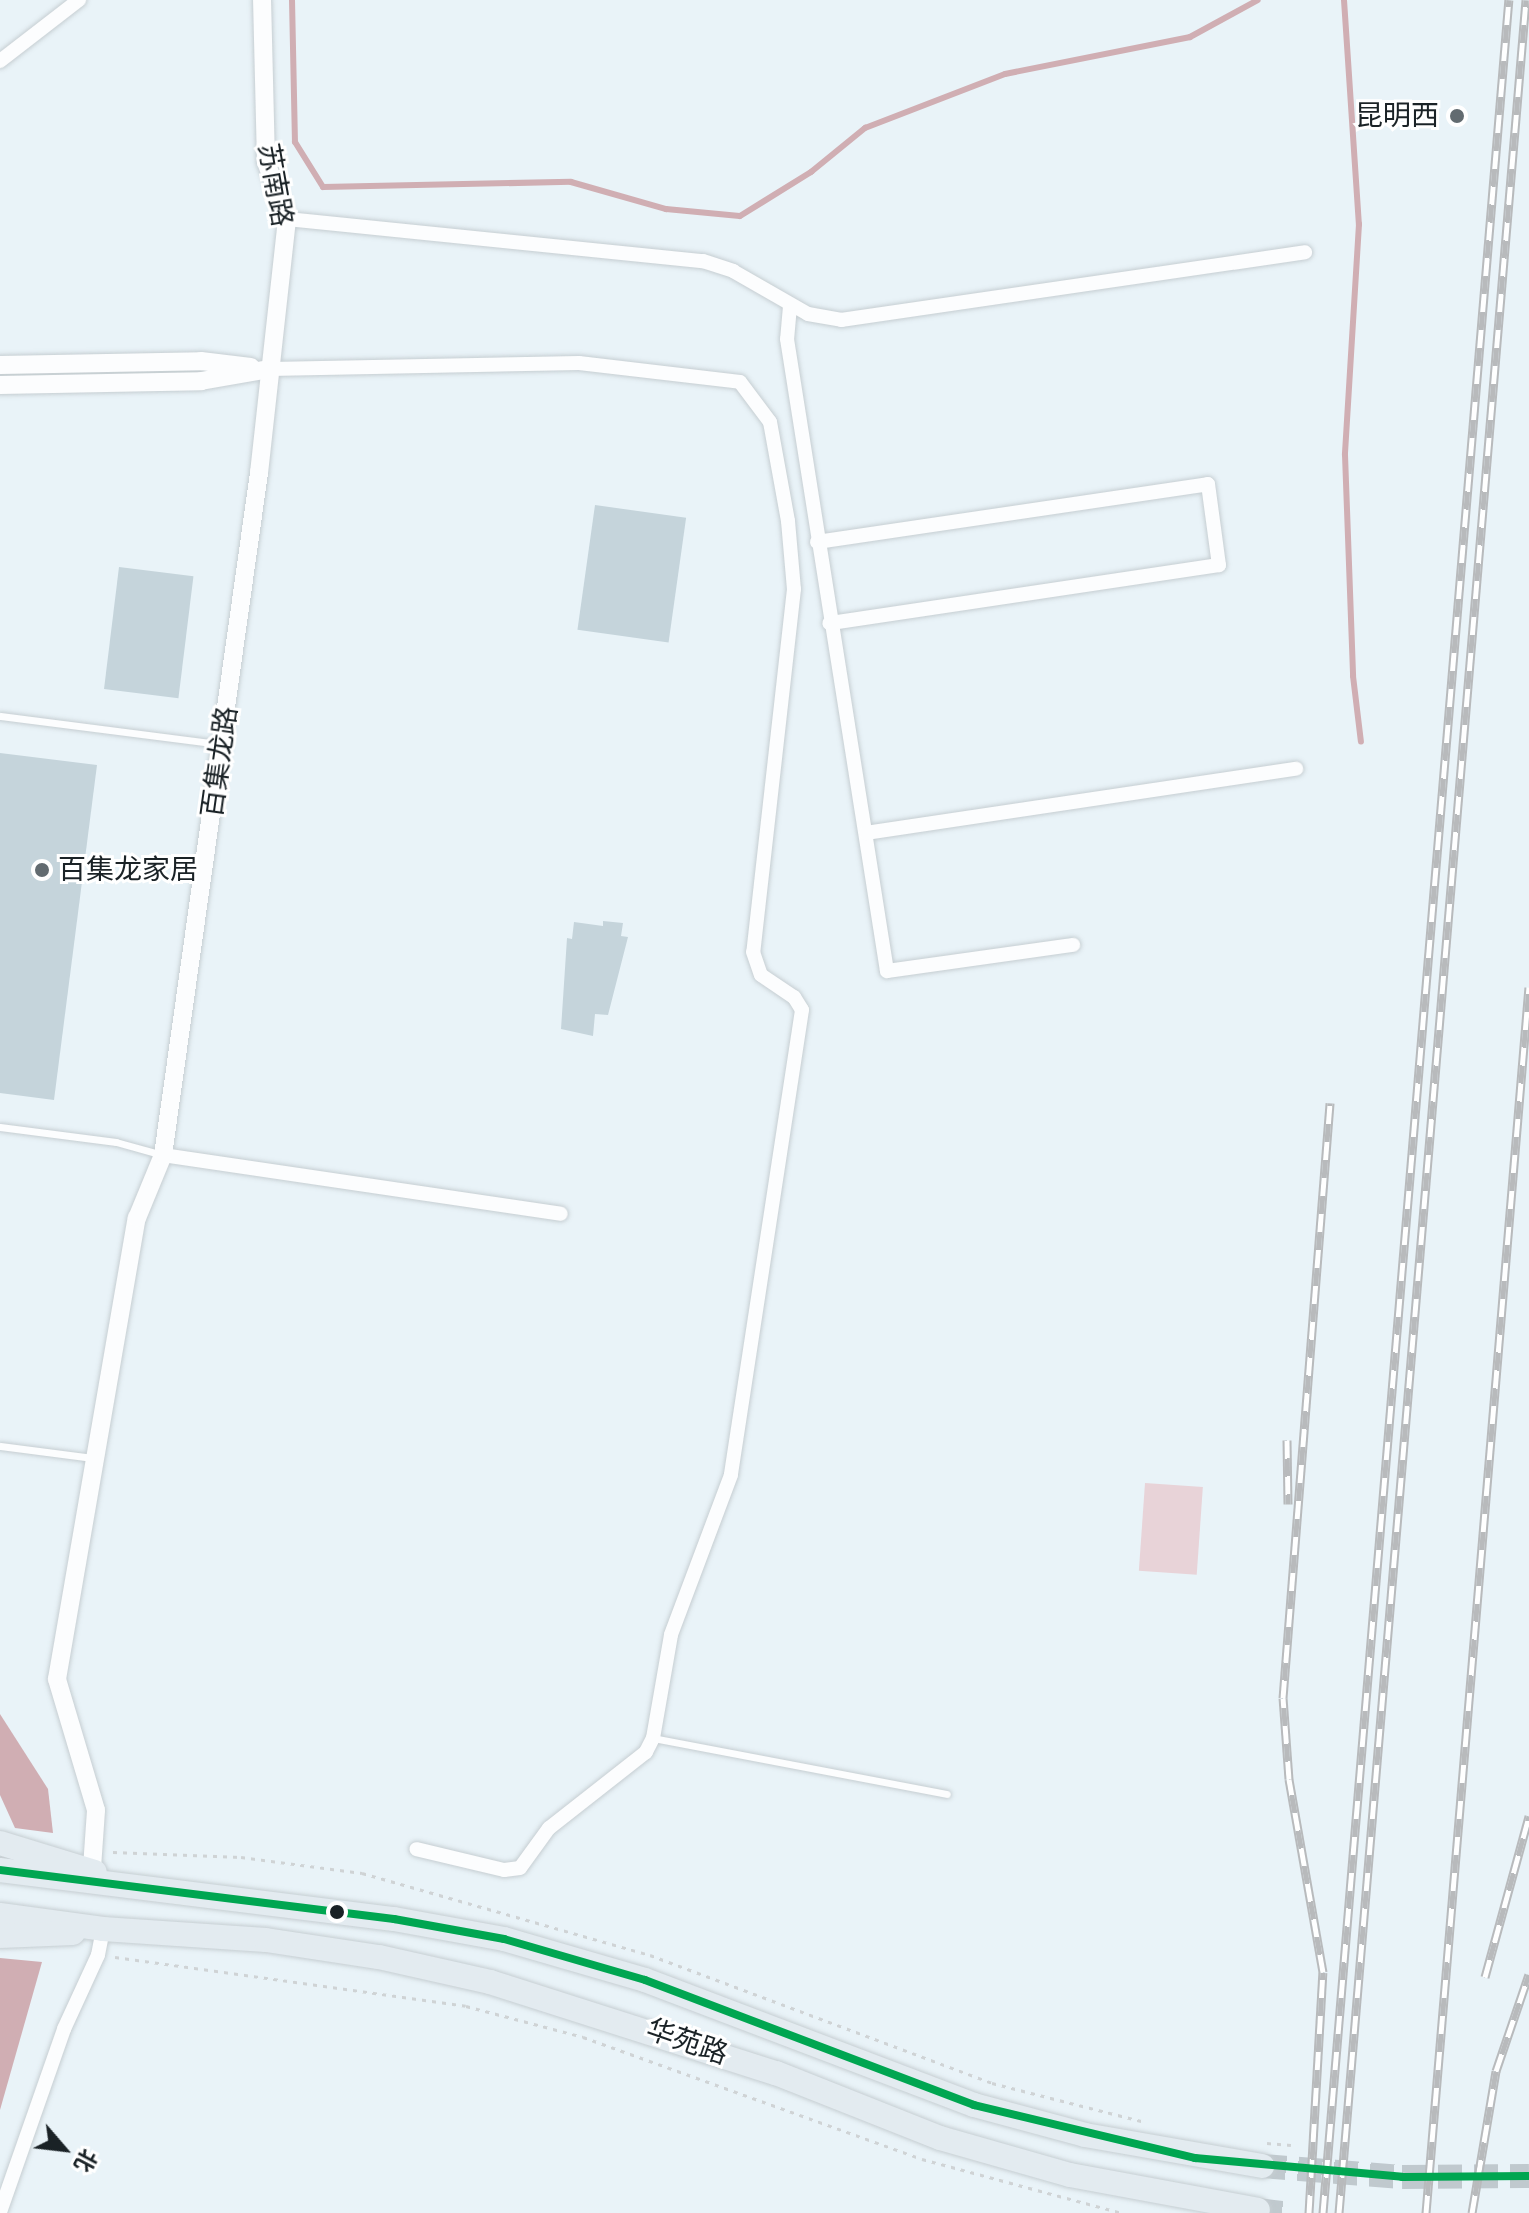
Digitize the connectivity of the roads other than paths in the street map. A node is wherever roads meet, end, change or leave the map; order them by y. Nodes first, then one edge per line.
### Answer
1 (79, 0) edge
2 (262, 0) edge
3 (0, 61) edge
4 (287, 219) junction
5 (1305, 252) dead end
6 (790, 306) junction
7 (0, 365) edge
8 (270, 369) junction
9 (0, 385) edge
10 (817, 542) junction
11 (829, 623) junction
12 (0, 716) edge
13 (222, 745) junction
14 (1296, 769) dead end
15 (866, 833) junction
16 (1073, 945) dead end
17 (0, 1127) edge
18 (163, 1155) junction
19 (561, 1214) dead end
20 (0, 1446) edge
21 (95, 1459) junction
22 (653, 1738) junction
23 (947, 1794) dead end
24 (0, 1843) edge
25 (416, 1849) dead end
26 (0, 1870) edge
27 (92, 1876) junction
28 (0, 1915) edge
29 (103, 1929) junction
30 (0, 1936) edge
31 (1262, 2166) tunnel mouth
32 (1258, 2210) dead end
33 (0, 2212) edge

1 - 3 street
2 - 4 street, 苏南路
4 - 6 street
4 - 8 street, 苏南路
5 - 6 street
6 - 10 street
7 - 8 street
8 - 9 street
8 - 13 street, 百集龙路
8 - 22 street
10 - 11 street
10 - 11 street
11 - 15 street
12 - 13 lane
13 - 18 street, 百集龙路
14 - 15 street
15 - 16 street
17 - 18 lane
18 - 19 street
18 - 21 street, 百集龙路
20 - 21 lane
21 - 27 street, 百集龙路
22 - 23 lane
22 - 25 street
24 - 27 main road
26 - 27 main road
27 - 31 main road, 华苑路
28 - 29 main road
29 - 30 main road
29 - 32 main road, 华苑路
29 - 33 street

